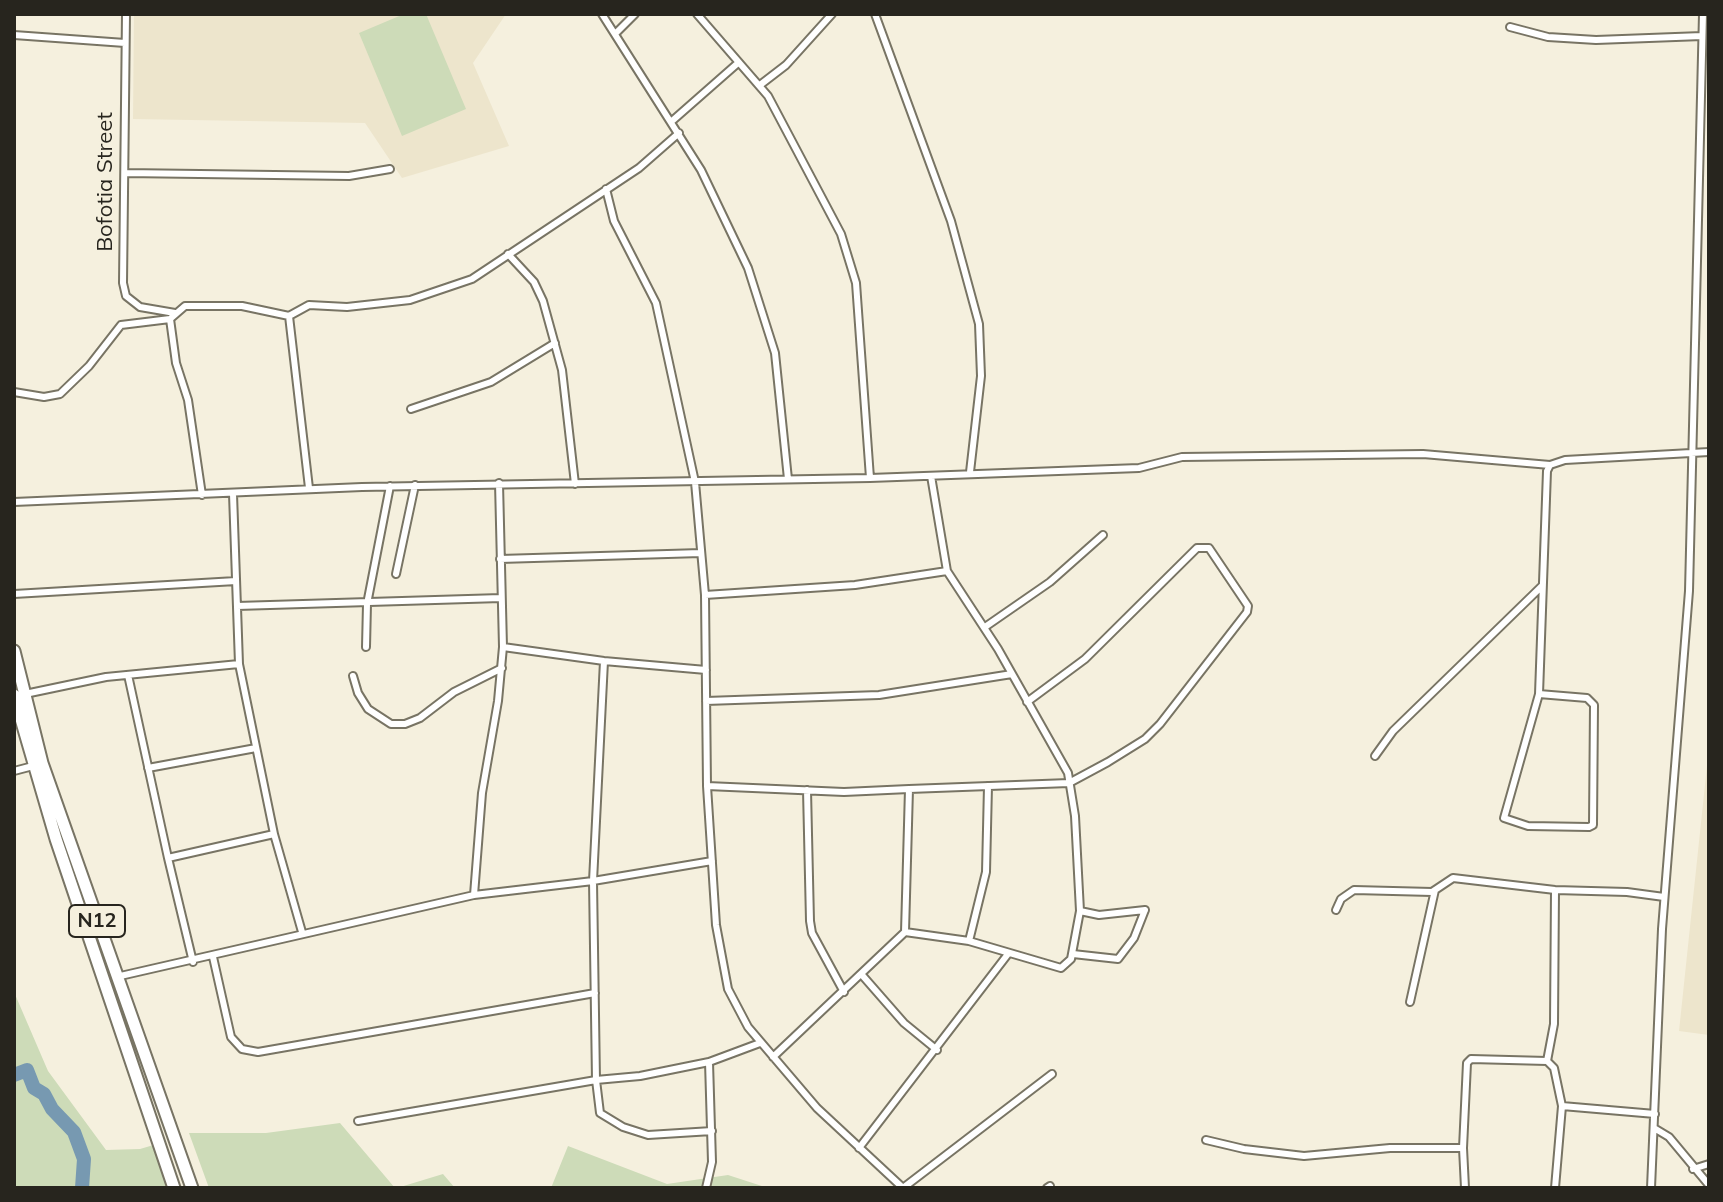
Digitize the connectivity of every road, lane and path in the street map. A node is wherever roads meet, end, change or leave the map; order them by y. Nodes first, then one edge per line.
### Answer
1 (126, 14) edge
2 (602, 14) edge
3 (635, 14) edge
4 (697, 14) edge
5 (832, 14) edge
6 (875, 14) edge
7 (1703, 14) edge
8 (1510, 27) dead end
9 (616, 33) junction
10 (14, 35) edge
11 (1702, 36) junction
12 (125, 43) junction
13 (738, 63) junction
14 (760, 85) junction
15 (672, 121) junction
16 (679, 133) junction
17 (390, 169) dead end
18 (125, 173) junction
19 (606, 189) junction
20 (508, 254) junction
21 (175, 313) junction
22 (289, 316) junction
23 (170, 319) junction
24 (555, 343) junction
25 (14, 392) edge
26 (411, 409) dead end
27 (1709, 452) edge
28 (1690, 454) junction
29 (1550, 465) junction
30 (970, 472) junction
31 (931, 476) junction
32 (870, 478) junction
33 (788, 479) junction
34 (695, 482) junction
35 (499, 483) junction
36 (575, 484) junction
37 (415, 485) junction
38 (390, 486) junction
39 (309, 488) junction
40 (233, 494) junction
41 (202, 495) junction
42 (14, 502) edge
43 (1103, 535) dead end
44 (701, 553) junction
45 (500, 559) junction
46 (947, 571) junction
47 (396, 574) dead end
48 (236, 581) junction
49 (1542, 586) junction
50 (14, 594) edge
51 (705, 595) junction
52 (501, 598) junction
53 (367, 604) junction
54 (237, 606) junction
55 (985, 627) junction
56 (366, 647) dead end
57 (503, 647) junction
58 (14, 651) edge
59 (604, 661) junction
60 (239, 664) junction
61 (502, 668) junction
62 (706, 670) junction
63 (1012, 674) junction
64 (128, 675) junction
65 (353, 676) dead end
66 (1539, 694) junction
67 (20, 695) edge
68 (706, 701) junction
69 (1027, 702) junction
70 (256, 748) junction
71 (1375, 756) dead end
72 (33, 766) junction
73 (148, 768) junction
74 (14, 771) edge
75 (1069, 783) junction
76 (707, 786) junction
77 (988, 786) junction
78 (909, 789) junction
79 (807, 790) junction
80 (274, 834) junction
81 (168, 858) junction
82 (712, 861) junction
83 (593, 881) junction
84 (1435, 890) junction
85 (1555, 890) junction
86 (474, 895) junction
87 (1664, 897) junction
88 (1336, 910) dead end
89 (1080, 911) junction
90 (302, 932) junction
91 (905, 932) junction
92 (969, 941) junction
93 (1008, 954) junction
94 (1073, 954) junction
95 (213, 957) junction
96 (193, 962) junction
97 (862, 975) junction
98 (111, 979) junction
99 (844, 992) junction
100 (595, 993) junction
101 (1410, 1002) dead end
102 (760, 1043) junction
103 (937, 1050) junction
104 (773, 1057) junction
105 (1547, 1061) junction
106 (709, 1062) junction
107 (1052, 1074) dead end
108 (596, 1080) junction
109 (1562, 1106) junction
110 (1655, 1114) junction
111 (358, 1121) dead end
112 (1654, 1128) junction
113 (712, 1131) junction
114 (1206, 1140) dead end
115 (859, 1148) junction
116 (1463, 1148) junction
117 (1709, 1164) edge
118 (1693, 1169) junction
119 (1709, 1185) edge
120 (174, 1188) edge
121 (192, 1188) edge
122 (706, 1188) edge
123 (903, 1188) edge
124 (1465, 1188) edge
125 (1555, 1188) edge
126 (1651, 1188) edge

1 - 12 street, Bofotia Street
2 - 9 street
3 - 9 street
4 - 13 street
5 - 14 street
6 - 30 street
7 - 11 street
8 - 11 street
9 - 15 street
10 - 12 street
11 - 28 street
12 - 18 street, Bofotia Street
13 - 14 street
13 - 15 street
14 - 32 street
15 - 16 street
16 - 19 street
16 - 33 street
17 - 18 street
18 - 21 street, Bofotia Street
19 - 20 street
19 - 34 street
20 - 22 street
20 - 24 street
21 - 22 street
21 - 23 street
22 - 39 street
23 - 25 street
23 - 41 street
24 - 26 street
24 - 36 street
27 - 28 street
28 - 29 street
28 - 87 street
29 - 30 street
29 - 49 street
30 - 31 street
31 - 32 street
31 - 46 street
32 - 33 street
33 - 34 street
34 - 36 street
34 - 44 street
35 - 36 street
35 - 37 street
35 - 45 street
37 - 38 street
37 - 47 street
38 - 39 street
38 - 53 street
39 - 40 street
40 - 41 street
40 - 48 street
41 - 42 street
43 - 55 street
44 - 45 street
44 - 51 street
45 - 52 street
46 - 51 street
46 - 55 street
48 - 50 street
48 - 54 street
49 - 66 street
49 - 71 street
51 - 62 street
52 - 53 street
52 - 57 street
53 - 54 street
53 - 56 street
54 - 60 street
55 - 63 street
57 - 59 street
57 - 61 street
58 - 67 highway, N12
59 - 62 street
59 - 83 street
60 - 64 street
60 - 70 street
61 - 65 street
61 - 86 street
62 - 68 street
63 - 68 street
63 - 69 street
64 - 67 street
64 - 73 street
66 - 66 street
67 - 72 highway, N12
67 - 98 highway, N12
68 - 76 street
69 - 75 street
69 - 75 street
70 - 73 street
70 - 80 street
72 - 74 street
72 - 98 highway, N12
73 - 81 street
75 - 77 street
75 - 89 street
76 - 79 street
76 - 82 street
77 - 78 street
77 - 92 street
78 - 79 street
78 - 91 street
79 - 99 street
80 - 81 street
80 - 90 street
81 - 96 street
82 - 83 street
82 - 102 street
83 - 86 street
83 - 100 street
84 - 85 street
84 - 88 street
84 - 101 street
85 - 87 street
85 - 105 street
86 - 90 street
87 - 110 street
89 - 94 street
89 - 94 street
90 - 95 street
91 - 92 street
91 - 97 street
92 - 93 street
93 - 94 street
93 - 103 street
95 - 96 street
95 - 100 street
96 - 98 street
97 - 99 street
97 - 103 street
98 - 120 highway, N12
98 - 121 highway, N12
99 - 104 street
100 - 108 street
102 - 104 street
102 - 106 street
103 - 115 street
104 - 115 street
105 - 109 street
105 - 116 street
106 - 108 street
106 - 113 street
107 - 123 street
108 - 111 street
108 - 113 street
109 - 110 street
109 - 125 street
110 - 112 street
112 - 118 street
112 - 126 street
113 - 122 street
114 - 116 street
115 - 123 street
116 - 124 street
117 - 118 street
118 - 119 street

